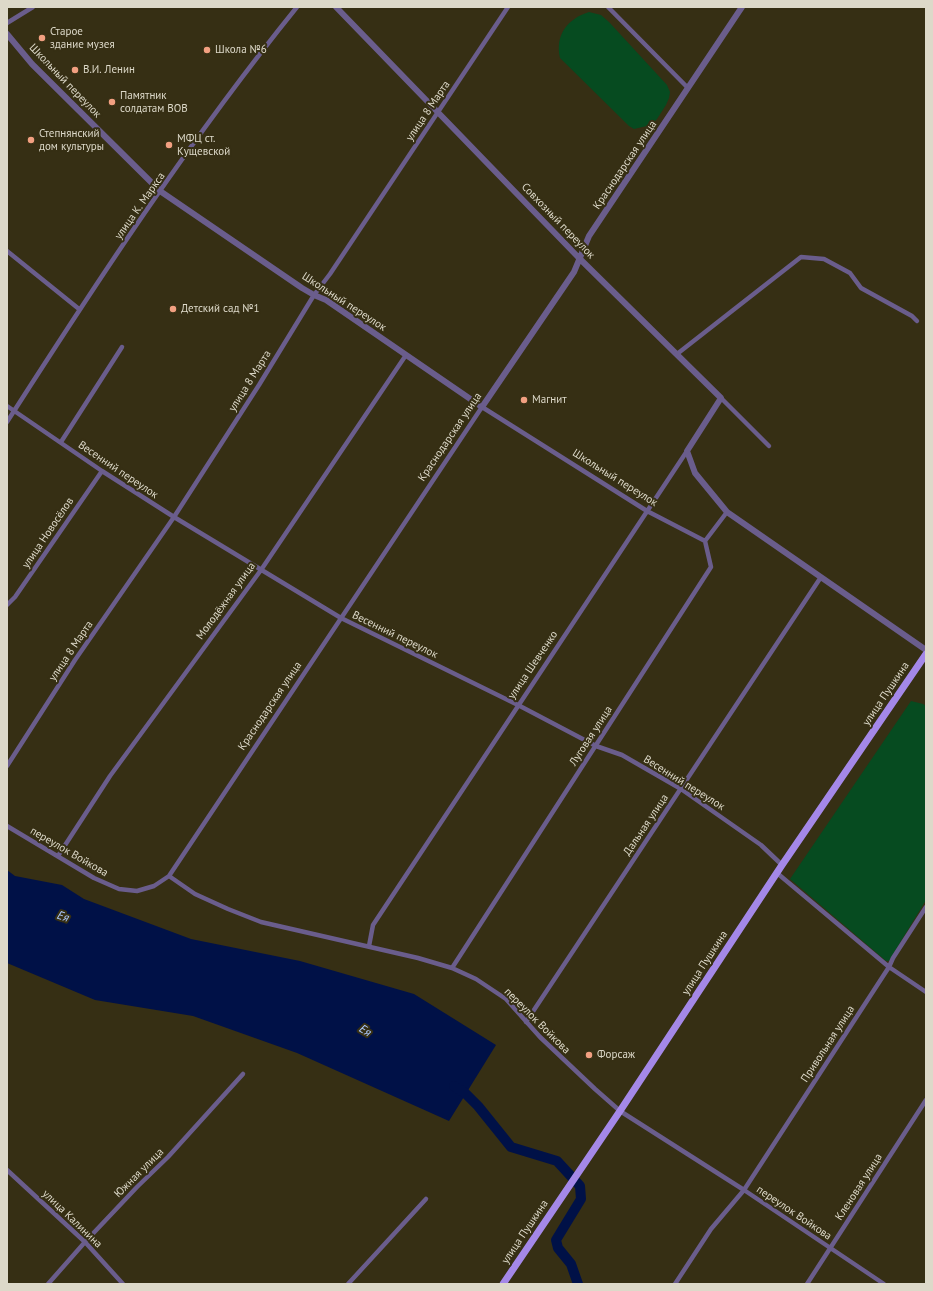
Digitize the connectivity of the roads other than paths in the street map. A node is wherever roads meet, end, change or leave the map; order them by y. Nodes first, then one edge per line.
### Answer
1 (33, 7) edge
2 (297, 7) edge
3 (336, 7) edge
4 (508, 7) edge
5 (608, 7) edge
6 (742, 7) edge
7 (7, 23) edge
8 (7, 34) edge
9 (688, 88) junction
10 (438, 113) junction
11 (160, 191) junction
12 (7, 251) edge
13 (579, 258) junction
14 (314, 295) junction
15 (79, 309) junction
16 (917, 321) dead end
17 (122, 347) dead end
18 (677, 354) junction
19 (406, 355) junction
20 (721, 398) junction
21 (7, 406) edge
22 (482, 407) junction
23 (14, 410) junction
24 (7, 422) edge
25 (61, 442) junction
26 (769, 446) dead end
27 (687, 451) junction
28 (102, 471) junction
29 (647, 511) junction
30 (727, 512) junction
31 (174, 517) junction
32 (705, 541) junction
33 (261, 570) junction
34 (821, 577) junction
35 (7, 604) edge
36 (341, 618) junction
37 (926, 650) edge
38 (926, 654) edge
39 (518, 705) junction
40 (596, 746) junction
41 (7, 766) edge
42 (681, 789) junction
43 (7, 826) edge
44 (58, 856) junction
45 (782, 865) junction
46 (777, 873) junction
47 (169, 876) junction
48 (926, 907) edge
49 (369, 946) junction
50 (889, 967) junction
51 (452, 968) junction
52 (926, 992) edge
53 (526, 1022) junction
54 (243, 1074) dead end
55 (926, 1100) edge
56 (620, 1111) junction
57 (7, 1170) edge
58 (744, 1190) junction
59 (426, 1199) dead end
60 (85, 1242) junction
61 (831, 1248) junction
62 (48, 1284) edge
63 (123, 1284) edge
64 (348, 1284) edge
65 (503, 1284) edge
66 (675, 1284) edge
67 (807, 1284) edge
68 (884, 1284) edge

1 - 7 street
2 - 11 street, улица К. Маркса
3 - 10 street, Совхозный переулок
4 - 10 street, улица 8 Марта
5 - 9 street
6 - 9 street, Краснодарская улица
8 - 11 street, Школьный переулок
9 - 13 street, Краснодарская улица
10 - 13 street, Совхозный переулок
10 - 14 street, улица 8 Марта
11 - 14 street, Школьный переулок
11 - 15 street, улица К. Маркса
12 - 15 street
13 - 18 street, Совхозный переулок
13 - 22 street, Краснодарская улица
14 - 19 street, Школьный переулок
14 - 31 street, улица 8 Марта
15 - 23 street, улица К. Маркса
16 - 18 street
17 - 25 street
18 - 20 street, Совхозный переулок
19 - 22 street, Школьный переулок
19 - 33 street, Молодёжная улица
20 - 26 street, Совхозный переулок
20 - 27 street, улица Шевченко
21 - 23 street, Весенний переулок
22 - 29 street, Школьный переулок
22 - 36 street, Краснодарская улица
23 - 24 street, улица К. Маркса
23 - 25 street, Весенний переулок
25 - 28 street, Весенний переулок
27 - 29 street, улица Шевченко
27 - 30 street
28 - 31 street, Весенний переулок
28 - 35 street, улица Новосёлов
29 - 32 street, Школьный переулок
29 - 39 street, улица Шевченко
30 - 32 street
30 - 34 street
31 - 33 street, Весенний переулок
31 - 41 street, улица 8 Марта
32 - 40 street, Луговая улица
33 - 36 street, Весенний переулок
33 - 44 street, Молодёжная улица
34 - 37 street
34 - 42 street, Дальная улица
36 - 39 street, Весенний переулок
36 - 47 street, Краснодарская улица
38 - 45 main road, улица Пушкина
39 - 40 street, Весенний переулок
39 - 49 street, улица Шевченко
40 - 42 street, Весенний переулок
40 - 51 street, Луговая улица
42 - 45 street, Весенний переулок
42 - 53 street, Дальная улица
43 - 44 street, переулок Войкова
44 - 47 street, переулок Войкова
45 - 46 main road, улица Пушкина
46 - 50 street
46 - 56 main road, улица Пушкина
47 - 49 street, переулок Войкова
48 - 50 street, Привольная улица
49 - 51 street, переулок Войкова
50 - 52 street
50 - 58 street, Привольная улица
51 - 53 street, переулок Войкова
53 - 56 street, переулок Войкова
54 - 60 street, Южная улица
55 - 61 street, Кленовая улица
56 - 58 street, переулок Войкова
56 - 65 main road, улица Пушкина
57 - 60 street, улица Калинина
58 - 61 street, переулок Войкова
58 - 66 street, Привольная улица
59 - 64 street
60 - 62 street, Южная улица
60 - 63 street, улица Калинина
61 - 67 street, Кленовая улица
61 - 68 street, переулок Войкова

